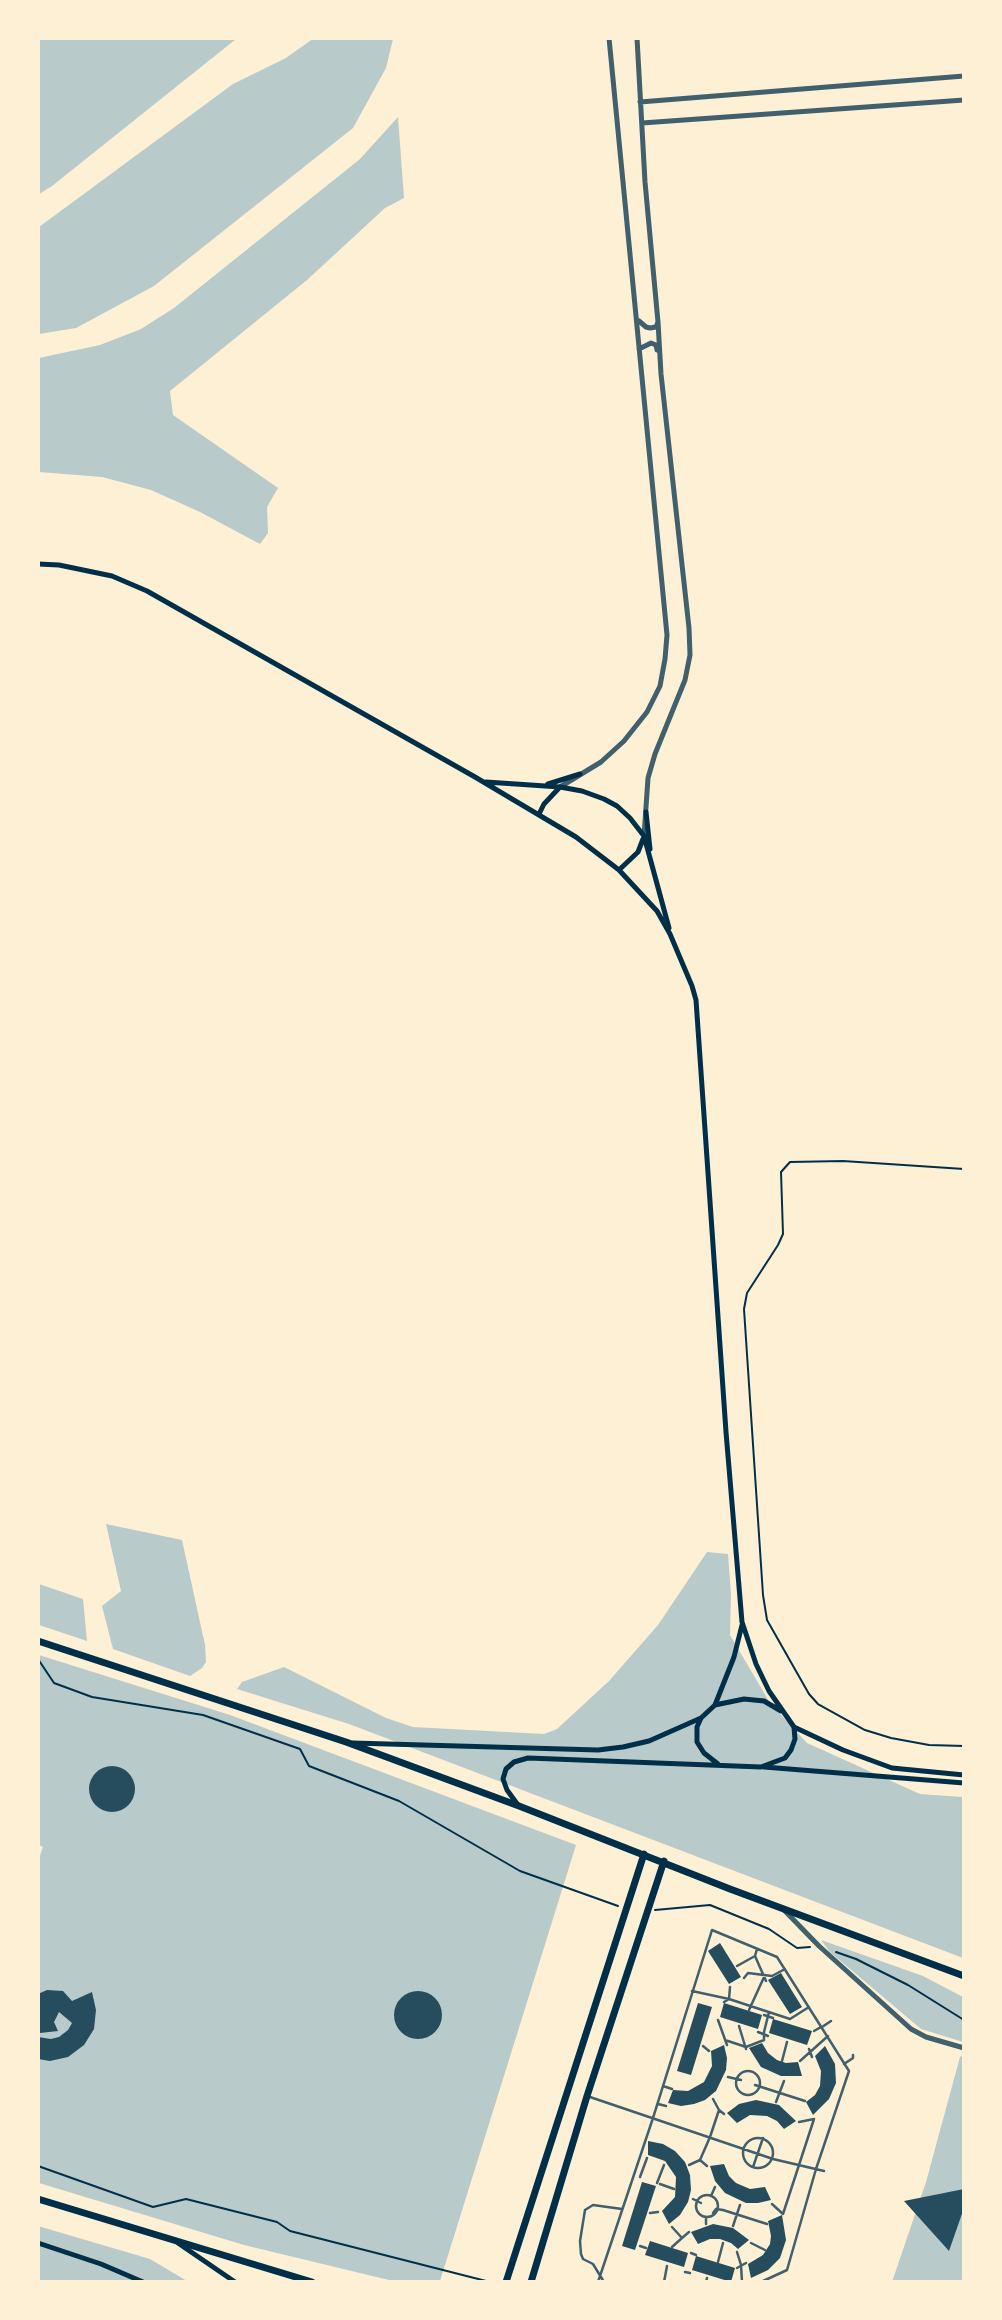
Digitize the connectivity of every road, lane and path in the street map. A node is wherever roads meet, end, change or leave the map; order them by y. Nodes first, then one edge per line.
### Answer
1 (609, 38) edge
2 (637, 38) edge
3 (964, 76) edge
4 (964, 100) edge
5 (640, 102) junction
6 (642, 123) junction
7 (637, 318) junction
8 (658, 322) junction
9 (639, 349) junction
10 (660, 374) junction
11 (38, 564) edge
12 (580, 774) junction
13 (483, 782) junction
14 (538, 786) junction
15 (560, 788) junction
16 (646, 812) junction
17 (539, 814) junction
18 (643, 836) junction
19 (650, 859) junction
20 (619, 870) junction
21 (670, 934) junction
22 (964, 1169) edge
23 (742, 1622) junction
24 (38, 1641) edge
25 (38, 1659) edge
26 (715, 1705) junction
27 (784, 1713) junction
28 (701, 1718) junction
29 (794, 1727) junction
30 (346, 1742) junction
31 (964, 1746) edge
32 (720, 1765) junction
33 (761, 1767) junction
34 (964, 1774) edge
35 (964, 1783) edge
36 (519, 1806) junction
37 (644, 1854) junction
38 (664, 1861) junction
39 (625, 1908) junction
40 (783, 1909) junction
41 (648, 1910) junction
42 (819, 1946) junction
43 (757, 1949) junction
44 (755, 1956) junction
45 (737, 1966) dead end
46 (785, 1969) junction
47 (765, 1975) junction
48 (964, 1976) edge
49 (744, 1978) dead end
50 (766, 1981) dead end
51 (730, 1987) dead end
52 (692, 1991) junction
53 (729, 1999) junction
54 (724, 2002) dead end
55 (810, 2007) junction
56 (750, 2008) junction
57 (767, 2014) junction
58 (774, 2018) dead end
59 (718, 2020) dead end
60 (964, 2020) edge
61 (831, 2021) dead end
62 (739, 2026) dead end
63 (822, 2027) junction
64 (814, 2031) dead end
65 (758, 2032) dead end
66 (766, 2035) junction
67 (828, 2036) junction
68 (725, 2040) junction
69 (787, 2042) dead end
70 (727, 2045) dead end
71 (703, 2046) dead end
72 (746, 2048) junction
73 (964, 2048) edge
74 (810, 2050) junction
75 (709, 2051) dead end
76 (853, 2055) dead end
77 (812, 2057) dead end
78 (782, 2060) dead end
79 (800, 2061) dead end
80 (844, 2064) junction
81 (757, 2067) dead end
82 (753, 2073) junction
83 (728, 2077) dead end
84 (736, 2079) junction
85 (741, 2080) dead end
86 (784, 2081) dead end
87 (663, 2086) junction
88 (757, 2086) junction
89 (672, 2089) dead end
90 (779, 2093) junction
91 (745, 2094) junction
92 (587, 2096) junction
93 (713, 2099) dead end
94 (745, 2101) dead end
95 (805, 2101) dead end
96 (776, 2102) dead end
97 (658, 2104) junction
98 (666, 2106) dead end
99 (719, 2110) junction
100 (724, 2114) dead end
101 (653, 2119) junction
102 (799, 2122) dead end
103 (710, 2137) junction
104 (763, 2138) junction
105 (743, 2148) junction
106 (759, 2153) junction
107 (647, 2158) dead end
108 (773, 2159) junction
109 (700, 2160) junction
110 (664, 2165) dead end
111 (689, 2165) dead end
112 (799, 2165) junction
113 (38, 2166) edge
114 (708, 2166) dead end
115 (753, 2167) junction
116 (816, 2169) junction
117 (824, 2171) dead end
118 (640, 2177) dead end
119 (715, 2187) dead end
120 (674, 2189) dead end
121 (711, 2196) junction
122 (38, 2199) edge
123 (772, 2204) dead end
124 (740, 2205) dead end
125 (622, 2209) junction
126 (719, 2210) junction
127 (658, 2212) dead end
128 (650, 2213) dead end
129 (713, 2213) dead end
130 (736, 2215) junction
131 (706, 2217) junction
132 (706, 2224) dead end
133 (767, 2224) dead end
134 (733, 2226) dead end
135 (671, 2227) dead end
136 (689, 2232) dead end
137 (682, 2238) junction
138 (176, 2241) junction
139 (38, 2243) edge
140 (723, 2243) dead end
141 (751, 2243) dead end
142 (640, 2246) dead end
143 (672, 2247) dead end
144 (646, 2248) dead end
145 (765, 2250) dead end
146 (737, 2252) dead end
147 (691, 2253) dead end
148 (696, 2255) dead end
149 (718, 2262) dead end
150 (746, 2263) dead end
151 (667, 2266) dead end
152 (739, 2267) junction
153 (784, 2271) junction
154 (685, 2272) dead end
155 (601, 2273) junction
156 (690, 2273) dead end
157 (783, 2276) dead end
158 (144, 2281) edge
159 (235, 2281) edge
160 (313, 2281) edge
161 (490, 2281) edge
162 (506, 2281) edge
163 (531, 2281) edge
164 (598, 2281) edge
165 (604, 2281) edge
166 (664, 2281) edge
167 (742, 2281) edge
168 (761, 2281) edge

1 - 7 street
2 - 5 street
3 - 5 street
4 - 6 street
5 - 6 street
6 - 8 street
7 - 8 street
7 - 9 street
8 - 10 street
9 - 10 street
9 - 12 street
10 - 16 street
11 - 13 main road
12 - 14 main road
12 - 15 street
13 - 14 main road
13 - 17 main road
14 - 15 main road
15 - 17 main road
15 - 18 main road
16 - 18 street
16 - 19 main road
17 - 20 main road
18 - 19 main road
18 - 20 main road
19 - 21 main road
20 - 21 main road
21 - 23 main road
22 - 31 path
23 - 26 main road
23 - 27 main road
24 - 30 highway
25 - 39 path
26 - 27 main road
26 - 28 main road
27 - 29 main road
28 - 30 main road
28 - 32 main road
29 - 33 main road
29 - 34 main road
30 - 36 highway
32 - 33 main road
32 - 36 main road
33 - 35 main road
36 - 37 highway
37 - 38 highway
37 - 39 highway
38 - 40 highway
38 - 41 highway
39 - 162 highway
40 - 42 street
40 - 48 highway
41 - 42 path
41 - 92 highway
42 - 60 path
42 - 73 street
43 - 44 street
43 - 46 street
43 - 52 street
44 - 45 street
44 - 47 street
46 - 47 street
46 - 55 street
47 - 49 street
47 - 50 street
47 - 56 street
51 - 53 street
52 - 53 street
52 - 87 street
53 - 54 street
53 - 56 street
55 - 57 street
55 - 63 street
56 - 57 street
57 - 58 street
57 - 66 street
59 - 68 street
61 - 63 street
62 - 72 street
63 - 64 street
63 - 67 street
65 - 66 street
66 - 72 street
67 - 74 street
67 - 80 street
68 - 70 street
68 - 72 street
69 - 78 street
71 - 75 street
74 - 77 street
74 - 79 street
76 - 80 street
80 - 116 street
81 - 82 street
82 - 84 street
82 - 88 street
83 - 84 street
84 - 85 street
84 - 91 street
86 - 90 street
87 - 89 street
87 - 97 street
88 - 90 street
88 - 91 street
90 - 95 street
90 - 96 street
91 - 94 street
92 - 101 street
92 - 163 highway
93 - 99 street
97 - 98 street
97 - 101 street
99 - 100 street
99 - 103 street
101 - 103 street
101 - 125 street
102 - 112 street
103 - 105 street
103 - 109 street
104 - 105 street
104 - 106 street
104 - 108 street
105 - 106 street
105 - 115 street
106 - 108 street
106 - 115 street
107 - 118 street
108 - 112 street
108 - 115 street
109 - 111 street
109 - 114 street
110 - 120 street
112 - 116 street
112 - 123 street
113 - 161 path
116 - 117 street
116 - 153 street
119 - 121 street
121 - 126 street
121 - 131 street
122 - 138 highway
124 - 130 street
125 - 155 street
125 - 155 street
126 - 129 street
126 - 130 street
126 - 131 street
127 - 128 street
130 - 133 street
130 - 134 street
131 - 132 street
135 - 137 street
136 - 137 street
137 - 143 street
138 - 159 main road
138 - 160 highway
139 - 158 main road
140 - 149 street
141 - 145 street
142 - 144 street
146 - 152 street
147 - 148 street
150 - 152 street
151 - 166 street
152 - 167 street
153 - 157 street
153 - 168 street
154 - 156 street
155 - 164 street
155 - 165 street

